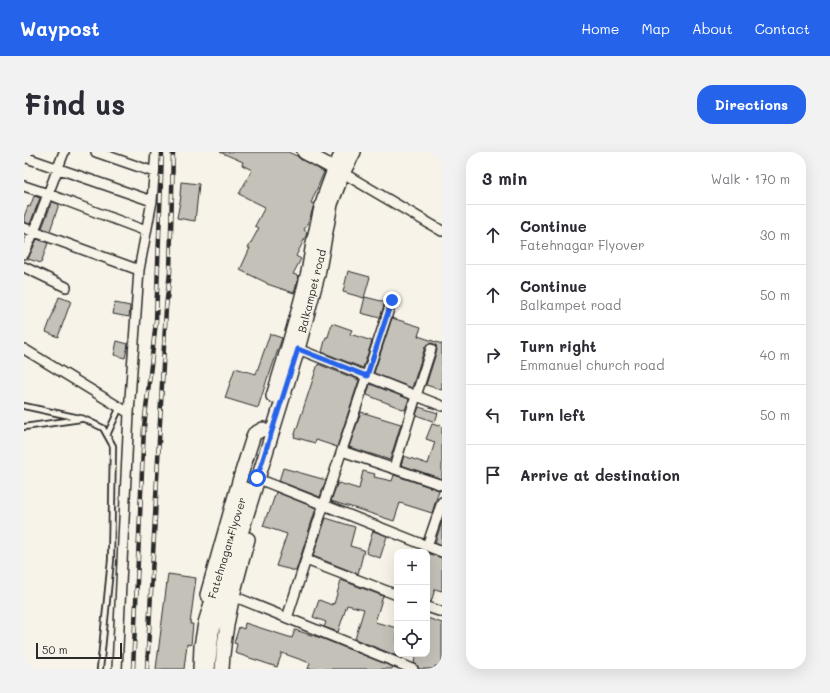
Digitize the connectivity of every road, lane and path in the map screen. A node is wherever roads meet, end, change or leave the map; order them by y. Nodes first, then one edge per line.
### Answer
1 (64, 152) edge
2 (96, 152) edge
3 (156, 152) edge
4 (304, 152) edge
5 (342, 152) edge
6 (354, 152) edge
7 (24, 157) edge
8 (58, 168) junction
9 (338, 170) junction
10 (154, 172) junction
11 (24, 186) edge
12 (48, 194) junction
13 (152, 201) junction
14 (24, 228) edge
15 (146, 231) junction
16 (442, 231) edge
17 (34, 232) junction
18 (24, 254) edge
19 (24, 268) edge
20 (139, 270) junction
21 (66, 287) dead end
22 (392, 300) dead end
23 (24, 349) edge
24 (298, 349) junction
25 (431, 349) dead end
26 (367, 376) junction
27 (416, 396) junction
28 (24, 406) edge
29 (442, 406) edge
30 (120, 407) junction
31 (129, 413) junction
32 (84, 419) junction
33 (24, 427) edge
34 (267, 431) junction
35 (107, 435) junction
36 (342, 451) junction
37 (258, 463) junction
38 (394, 468) junction
39 (266, 482) junction
40 (442, 485) edge
41 (442, 502) edge
42 (324, 504) junction
43 (427, 546) junction
44 (442, 552) edge
45 (306, 560) junction
46 (394, 594) edge
47 (233, 596) junction
48 (430, 608) edge
49 (442, 612) edge
50 (287, 618) junction
51 (100, 669) edge
52 (117, 669) edge
53 (193, 669) edge
54 (200, 669) edge
55 (208, 669) edge
56 (222, 669) edge
57 (413, 669) edge

1 - 8 street
2 - 10 street
3 - 10 street
4 - 9 main road
5 - 9 main road, Balkampet road
6 - 9 main road, Balkampet road
7 - 8 street
8 - 12 street
8 - 13 street
9 - 16 street
9 - 24 main road, Balkampet road
9 - 34 main road, Balkampet road
10 - 13 street
11 - 12 street
12 - 15 street
12 - 17 street
13 - 15 street
14 - 17 street
15 - 20 street
17 - 18 street
17 - 20 street
19 - 21 street
20 - 31 street
22 - 26 street
23 - 30 street
24 - 26 street
24 - 34 main road, Balkampet road
25 - 27 street
26 - 27 street
26 - 36 street
27 - 29 street
27 - 38 street
28 - 32 lane
30 - 31 street
30 - 35 lane
31 - 52 street
32 - 33 lane
32 - 35 lane
34 - 37 main road, Fatehnagar Flyover
34 - 39 main road
34 - 53 main road
35 - 51 lane
36 - 38 street
36 - 42 street
37 - 54 main road, Fatehnagar Flyover
37 - 55 main road, Fatehnagar Flyover
38 - 40 street
39 - 42 street
39 - 47 main road
41 - 43 street
42 - 43 street
42 - 45 street
43 - 44 street
45 - 46 street
45 - 50 street
47 - 50 street
47 - 56 main road
48 - 49 street
50 - 57 street

